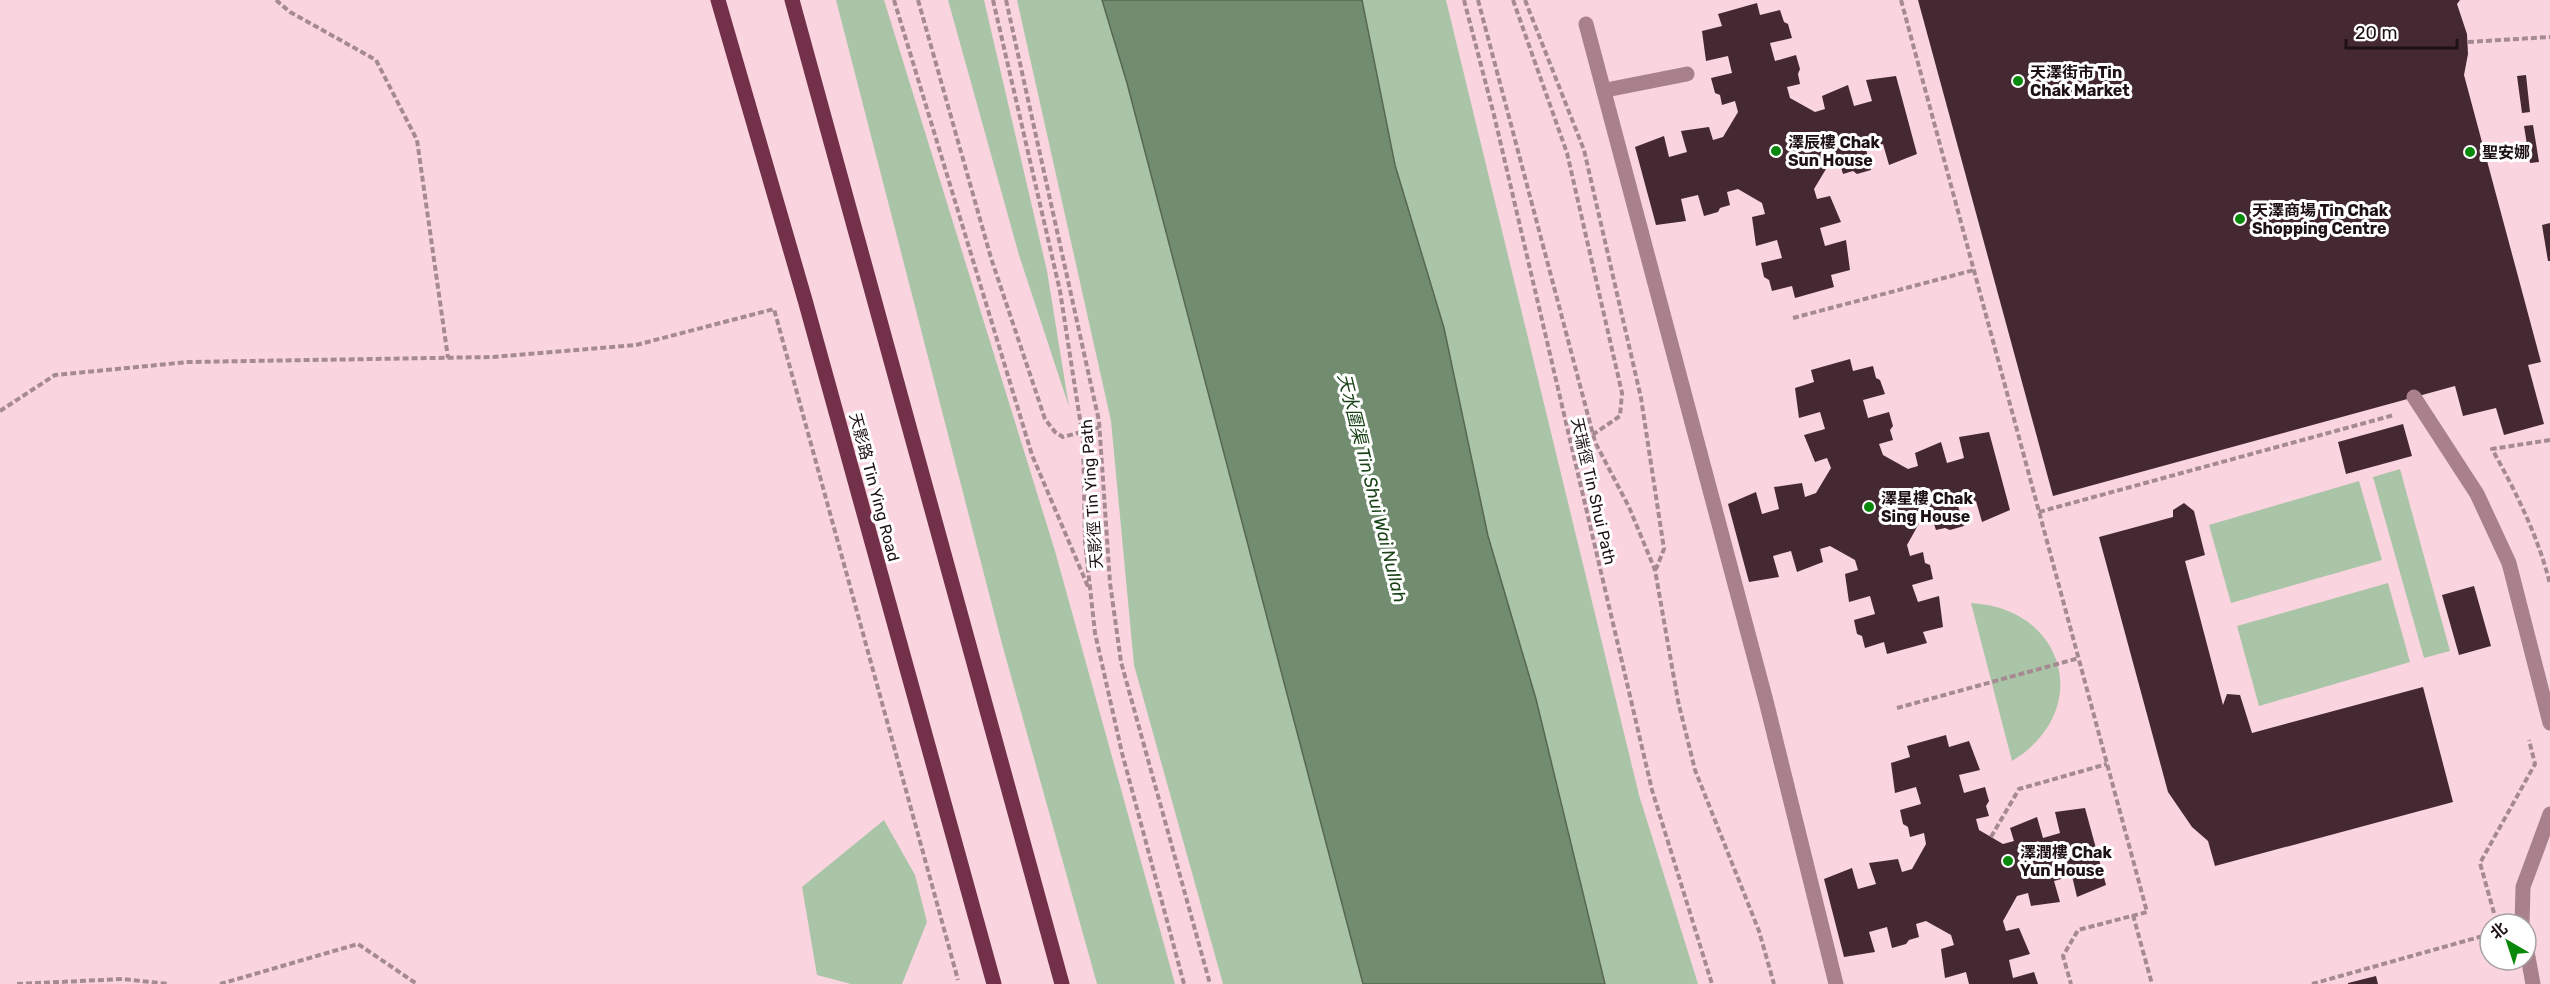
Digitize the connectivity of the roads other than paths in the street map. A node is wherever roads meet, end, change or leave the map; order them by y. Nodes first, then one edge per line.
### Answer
1 (718, 0) edge
2 (792, 0) edge
3 (1586, 24) dead end
4 (1687, 74) dead end
5 (1606, 90) junction
6 (2414, 397) dead end
7 (2550, 723) edge
8 (2550, 814) edge
9 (2522, 912) edge
10 (994, 984) edge
11 (1062, 984) edge
12 (1836, 984) edge

1 - 10 main road, 天影路 Tin Ying Road
2 - 11 main road
3 - 5 lane
4 - 5 lane
5 - 12 lane
6 - 7 lane
8 - 9 lane

